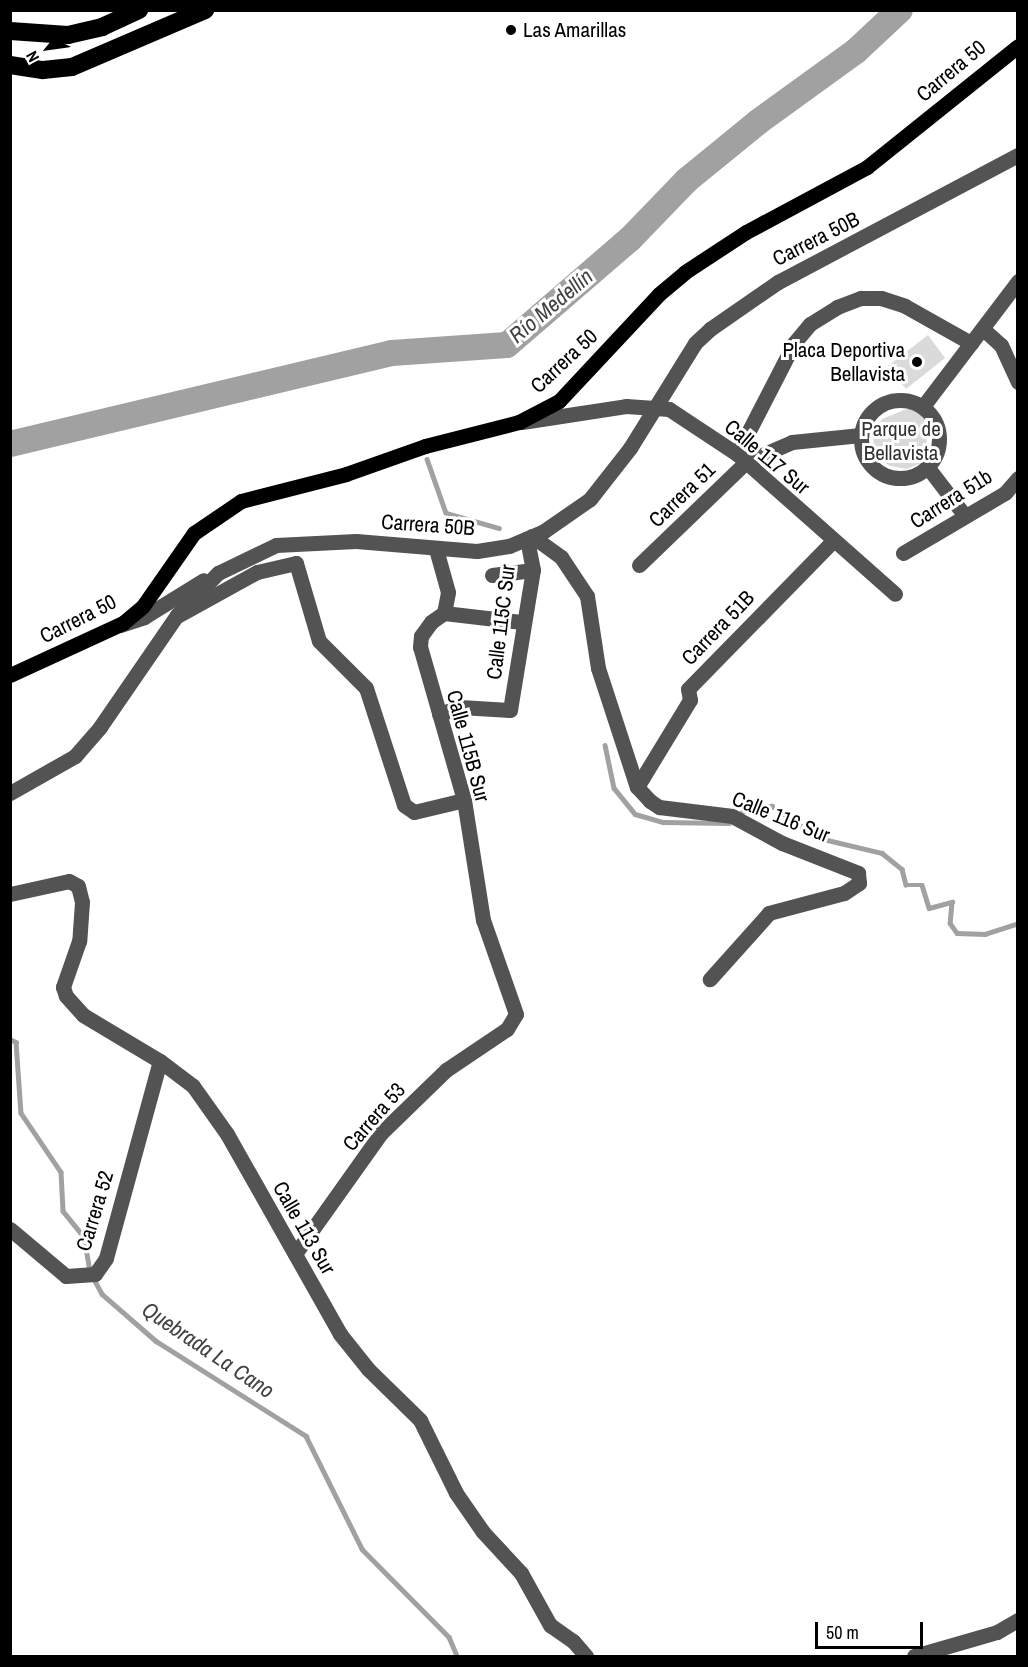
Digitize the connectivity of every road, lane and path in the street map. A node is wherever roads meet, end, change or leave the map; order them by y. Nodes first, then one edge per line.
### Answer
1 (139, 10) edge
2 (205, 10) edge
3 (10, 31) edge
4 (1017, 46) edge
5 (10, 65) edge
6 (1017, 155) edge
7 (1017, 281) edge
8 (983, 329) junction
9 (971, 344) junction
10 (1017, 382) edge
11 (924, 405) junction
12 (654, 407) junction
13 (519, 422) junction
14 (861, 435) junction
15 (742, 458) junction
16 (929, 469) junction
17 (1017, 478) edge
18 (965, 516) junction
19 (530, 538) junction
20 (832, 542) junction
21 (436, 549) junction
22 (903, 553) dead end
23 (639, 565) dead end
24 (533, 570) junction
25 (492, 575) dead end
26 (210, 578) junction
27 (895, 594) dead end
28 (444, 613) junction
29 (177, 615) junction
30 (522, 622) junction
31 (115, 627) junction
32 (10, 675) edge
33 (439, 714) junction
34 (637, 787) junction
35 (10, 793) edge
36 (464, 800) junction
37 (10, 894) edge
38 (710, 979) dead end
39 (507, 1029) joint
40 (160, 1061) junction
41 (10, 1229) edge
42 (295, 1254) junction
43 (1017, 1620) edge
44 (586, 1656) edge
45 (914, 1656) edge

1 - 3 highway
2 - 5 highway
4 - 13 main road, Carrera 50
6 - 12 street, Carrera 50B
7 - 8 street
8 - 9 street
8 - 10 street
9 - 11 street
9 - 15 street
11 - 14 street
11 - 16 street
12 - 13 street, Calle 117 Sur
12 - 15 street, Calle 117 Sur
12 - 19 street, Carrera 50B
13 - 31 main road, Carrera 50
14 - 15 street, Carrera 51
14 - 16 street
15 - 20 street, Calle 117 Sur
15 - 23 street, Carrera 51
16 - 18 street
17 - 18 street, Carrera 51b
18 - 22 street, Carrera 51b
19 - 21 street, Carrera 50B
19 - 24 street, Calle 115C Sur
19 - 34 street, Calle 116 Sur
20 - 27 street, Calle 117 Sur
20 - 34 street, Carrera 51B
21 - 26 street, Carrera 50B
21 - 28 street
24 - 25 street
24 - 30 street, Calle 115C Sur
26 - 29 street, Carrera 50B
26 - 31 street
28 - 30 street
28 - 33 street, Calle 115B Sur
29 - 35 street, Carrera 50B
29 - 36 street
30 - 33 street, Calle 115C Sur
31 - 32 main road, Carrera 50
33 - 36 street, Calle 115B Sur
34 - 38 street, Calle 116 Sur
36 - 39 street, Calle 115B Sur
37 - 40 street, Calle 113 Sur
39 - 42 street, Carrera 53
40 - 41 street, Carrera 52
40 - 42 street, Calle 113 Sur
42 - 44 street, Calle 113 Sur
43 - 45 street

